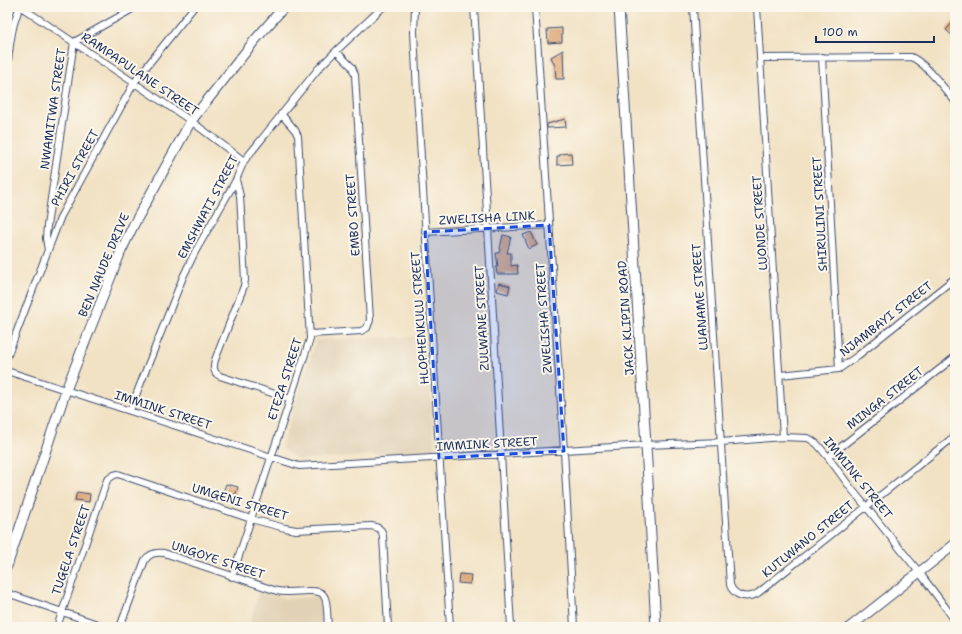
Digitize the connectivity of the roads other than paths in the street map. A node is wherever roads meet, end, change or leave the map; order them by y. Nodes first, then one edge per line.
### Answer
1 (20, 7) edge
2 (136, 7) edge
3 (194, 7) edge
4 (284, 7) edge
5 (383, 7) edge
6 (415, 7) edge
7 (474, 7) edge
8 (535, 7) edge
9 (619, 7) edge
10 (693, 7) edge
11 (757, 7) edge
12 (74, 42) junction
13 (336, 50) junction
14 (822, 57) junction
15 (760, 58) junction
16 (7, 68) edge
17 (134, 83) junction
18 (955, 101) edge
19 (281, 114) junction
20 (191, 121) junction
21 (244, 161) junction
22 (236, 180) junction
23 (549, 225) junction
24 (488, 228) junction
25 (426, 232) junction
26 (48, 250) junction
27 (955, 278) edge
28 (311, 334) junction
29 (7, 357) edge
30 (955, 357) edge
31 (839, 369) junction
32 (7, 371) edge
33 (780, 376) junction
34 (66, 390) junction
35 (290, 399) junction
36 (130, 411) junction
37 (955, 436) edge
38 (784, 437) junction
39 (721, 442) junction
40 (646, 445) junction
41 (564, 451) junction
42 (501, 454) junction
43 (271, 457) junction
44 (828, 457) junction
45 (440, 458) junction
46 (107, 480) joint
47 (866, 506) junction
48 (251, 519) junction
49 (955, 544) edge
50 (7, 566) edge
51 (919, 572) junction
52 (232, 576) junction
53 (730, 585) joint
54 (7, 593) edge
55 (62, 612) junction
56 (954, 617) edge
57 (955, 626) edge
58 (57, 627) edge
59 (106, 627) edge
60 (120, 627) edge
61 (328, 627) edge
62 (388, 627) edge
63 (450, 627) edge
64 (511, 627) edge
65 (574, 627) edge
66 (656, 627) edge
67 (850, 627) edge

1 - 12 street, RAMPAPULANE STREET
1 - 16 street
2 - 12 street, NWAMITWA STREET
3 - 17 street, PHIRI STREET
4 - 20 street, BEN NAUDE DRIVE
5 - 13 street, EMSHWATI STREET
6 - 25 street, HLOPHENKULU STREET
7 - 24 street, ZULWANE STREET
8 - 23 street, ZWELISHA STREET
9 - 40 street, JACK KLIPIN ROAD
10 - 39 street, LUANAME STREET
11 - 15 street, LUONDE STREET
12 - 17 street, RAMPAPULANE STREET
12 - 26 street, NWAMITWA STREET
13 - 19 street, EMSHWATI STREET
13 - 28 street, EMBO STREET
14 - 15 street
14 - 18 street
14 - 31 street, SHIRULINI STREET
15 - 33 street, LUONDE STREET
17 - 20 street, RAMPAPULANE STREET
17 - 26 street, PHIRI STREET
19 - 21 street, EMSHWATI STREET
19 - 28 street, ETEZA STREET
20 - 21 street, RAMPAPULANE STREET
20 - 34 street, BEN NAUDE DRIVE
21 - 22 street, EMSHWATI STREET
22 - 35 street
22 - 36 street, EMSHWATI STREET
23 - 24 street, ZWELISHA LINK
23 - 41 street, ZWELISHA STREET
24 - 25 street, ZWELISHA LINK
24 - 42 street, ZULWANE STREET
25 - 45 street, HLOPHENKULU STREET
26 - 29 street, PHIRI STREET
27 - 31 street, NJAMBAYI STREET
28 - 35 street, ETEZA STREET
30 - 44 street, MINGA STREET
31 - 33 street, NJAMBAYI STREET
32 - 34 street, IMMINK STREET
33 - 38 street, LUONDE STREET
34 - 36 street, IMMINK STREET
34 - 50 street, BEN NAUDE DRIVE
35 - 43 street, ETEZA STREET
36 - 43 street, IMMINK STREET
37 - 47 street, KUTLWANO STREET
38 - 39 street, IMMINK STREET
38 - 44 street, IMMINK STREET
39 - 40 street, IMMINK STREET
39 - 53 street, LUANAME STREET
40 - 41 street, IMMINK STREET
40 - 66 street, JACK KLIPIN ROAD
41 - 42 street, IMMINK STREET
41 - 65 street, ZWELISHA STREET
42 - 45 street, IMMINK STREET
42 - 64 street, ZULWANE STREET
43 - 45 street, IMMINK STREET
43 - 48 street, ETEZA STREET
44 - 47 street, IMMINK STREET
45 - 63 street, HLOPHENKULU STREET
46 - 48 street, UMGENI STREET
46 - 55 street, TUGELA STREET
47 - 51 street, IMMINK STREET
47 - 53 street, KUTLWANO STREET
48 - 52 street, ETEZA STREET
48 - 62 street, UMGENI STREET
49 - 51 street
51 - 56 street, IMMINK STREET
51 - 67 street
52 - 60 street, UNGOYE STREET
52 - 61 street, UNGOYE STREET
54 - 55 street
55 - 58 street, TUGELA STREET
55 - 59 street
56 - 57 street

